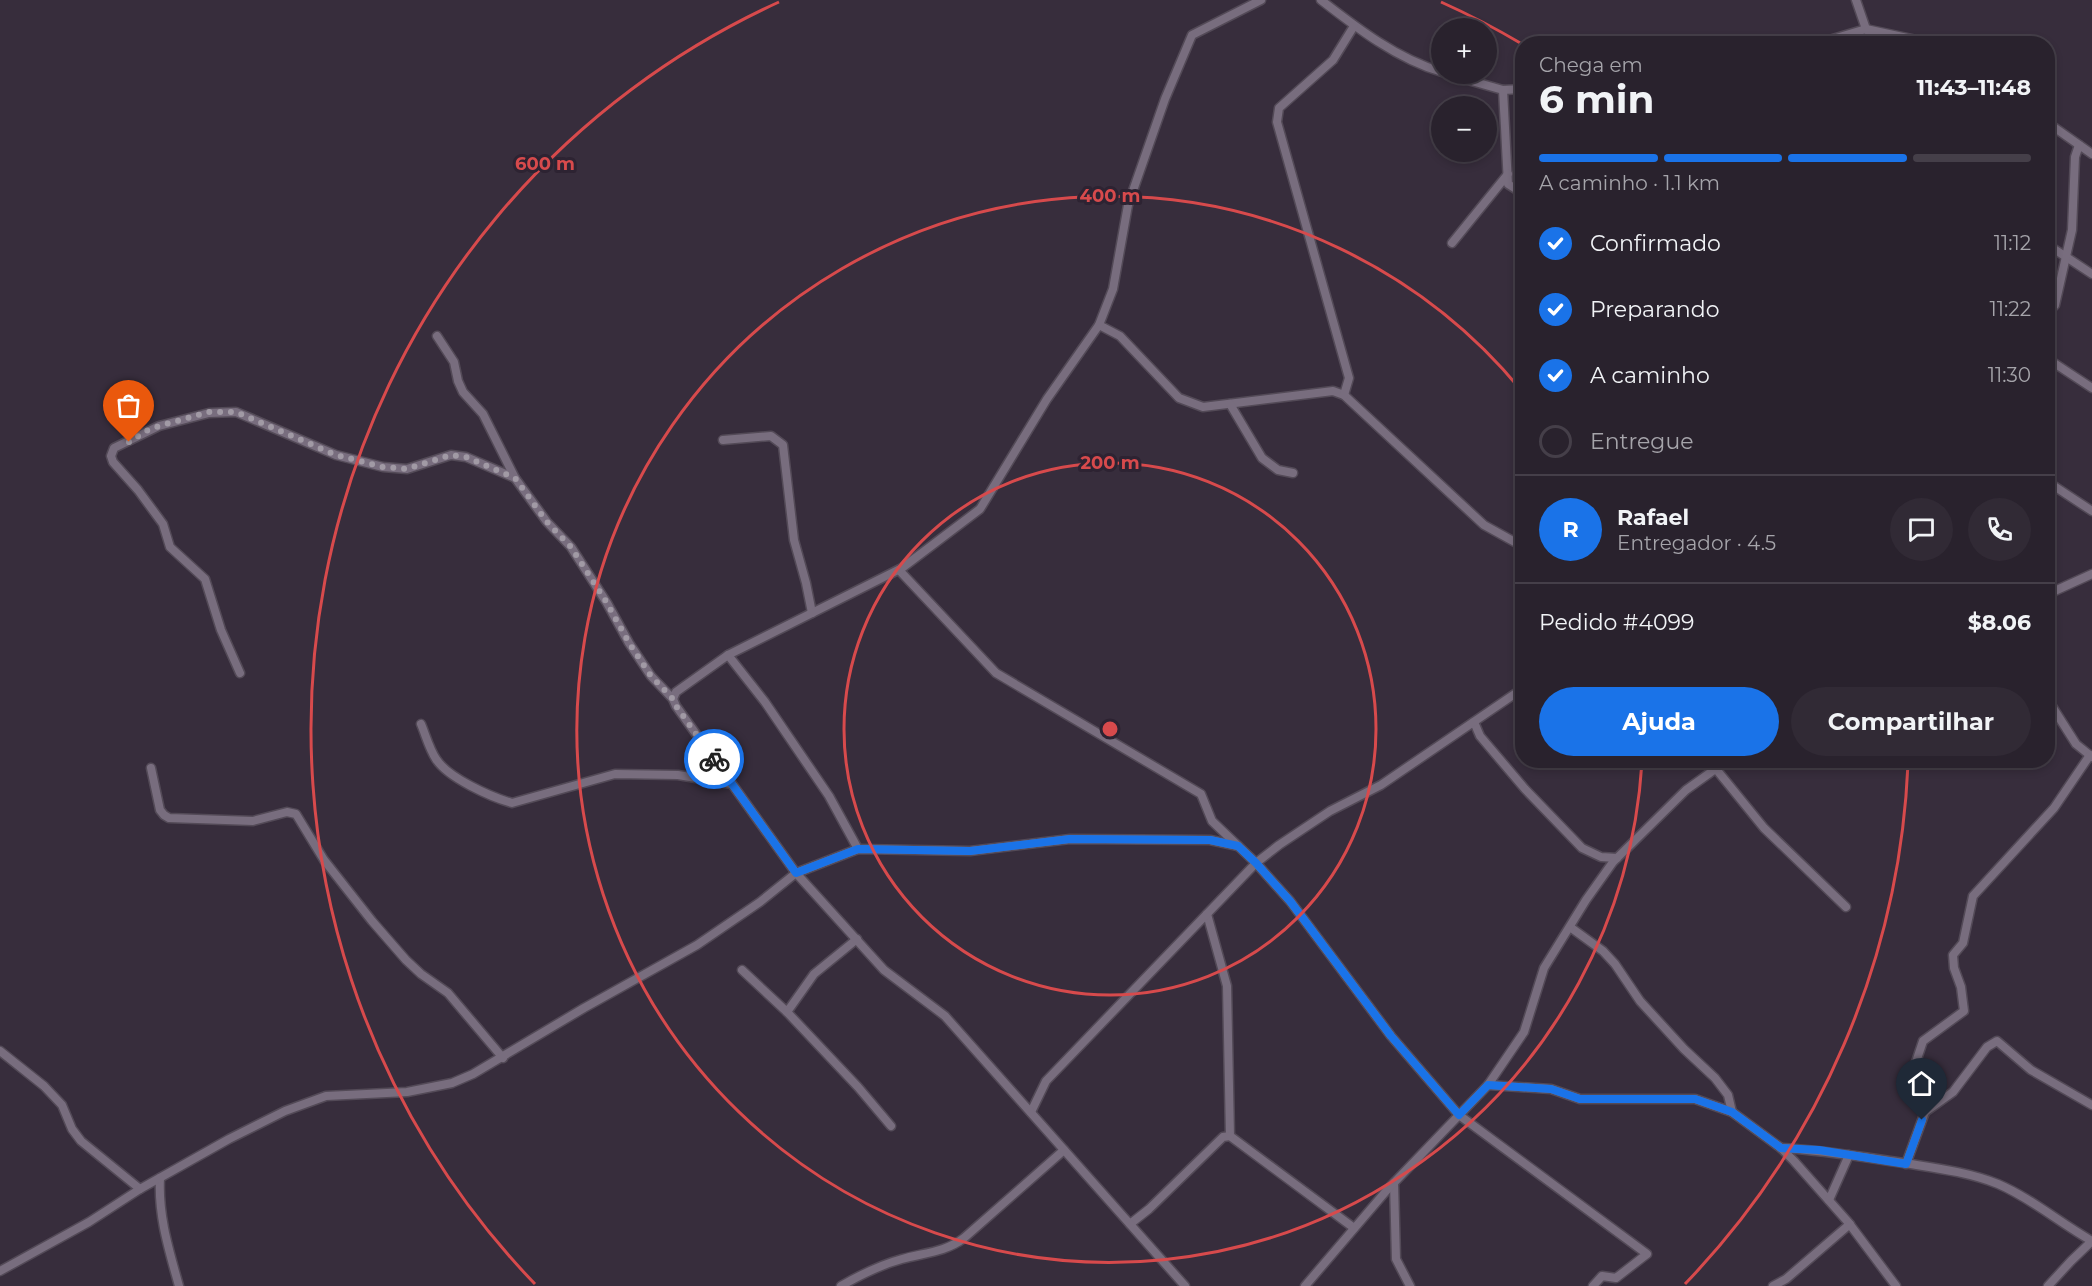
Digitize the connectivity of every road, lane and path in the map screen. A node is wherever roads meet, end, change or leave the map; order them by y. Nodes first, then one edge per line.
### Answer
1 (1261, 0) edge
2 (1321, 0) edge
3 (1856, 0) edge
4 (1354, 26) junction
5 (1866, 29) junction
6 (1843, 36) edge
7 (1872, 36) edge
8 (1898, 36) edge
9 (1431, 69) edge
10 (1482, 84) edge
11 (1515, 89) edge
12 (1503, 90) junction
13 (2055, 128) edge
14 (2079, 145) junction
15 (2092, 154) edge
16 (1508, 174) junction
17 (1515, 188) edge
18 (1452, 243) dead end
19 (2055, 250) edge
20 (2066, 257) junction
21 (2092, 274) edge
22 (2055, 305) edge
23 (1099, 325) junction
24 (437, 336) dead end
25 (2055, 364) edge
26 (2092, 388) edge
27 (1344, 395) junction
28 (1230, 404) junction
29 (723, 440) dead end
30 (1293, 473) dead end
31 (515, 478) junction
32 (2055, 487) edge
33 (2092, 512) edge
34 (1515, 542) edge
35 (899, 570) junction
36 (2092, 574) edge
37 (2055, 591) edge
38 (812, 613) junction
39 (728, 655) junction
40 (240, 674) dead end
41 (1515, 694) edge
42 (673, 699) junction
43 (2055, 711) edge
44 (1474, 722) junction
45 (421, 724) dead end
46 (2091, 756) edge
47 (151, 768) dead end
48 (1716, 769) joint
49 (732, 784) junction
50 (1238, 846) junction
51 (858, 849) junction
52 (1617, 858) junction
53 (1256, 863) junction
54 (796, 873) junction
55 (1846, 907) dead end
56 (1207, 914) junction
57 (1570, 927) junction
58 (857, 939) junction
59 (742, 970) dead end
60 (787, 1012) junction
61 (0, 1051) edge
62 (503, 1058) junction
63 (1488, 1085) junction
64 (2092, 1105) edge
65 (1031, 1112) junction
66 (1732, 1112) junction
67 (1925, 1112) junction
68 (1459, 1115) junction
69 (891, 1126) dead end
70 (1230, 1136) junction
71 (1781, 1148) junction
72 (1064, 1150) junction
73 (1849, 1155) junction
74 (1906, 1164) junction
75 (160, 1178) junction
76 (1394, 1183) junction
77 (140, 1189) junction
78 (1829, 1200) junction
79 (1130, 1224) junction
80 (1850, 1224) junction
81 (1354, 1228) junction
82 (2092, 1241) edge
83 (0, 1271) edge
84 (179, 1286) edge
85 (841, 1286) edge
86 (1185, 1286) edge
87 (1305, 1286) edge
88 (1410, 1286) edge
89 (1593, 1286) edge
90 (1773, 1286) edge
91 (1896, 1286) edge
92 (2048, 1286) edge

1 - 23 street
2 - 4 street
3 - 5 street
4 - 9 street
4 - 27 street
5 - 6 street
5 - 7 street
5 - 8 street
10 - 12 street
11 - 12 street
12 - 16 street
13 - 14 street
14 - 15 street
14 - 20 street
16 - 17 street
16 - 18 street
19 - 20 street
20 - 21 street
20 - 22 street
23 - 28 street
23 - 35 street
24 - 31 street
25 - 26 street
27 - 28 street
27 - 34 street
28 - 30 street
29 - 38 street
31 - 40 street
31 - 42 street
32 - 33 street
35 - 38 street
35 - 50 street
36 - 37 street
38 - 39 street
39 - 42 street
39 - 51 street
41 - 44 street
42 - 49 street
43 - 46 street
44 - 52 street
44 - 53 street
45 - 49 street
46 - 67 street
47 - 62 street
48 - 52 street
48 - 55 street
49 - 54 street
50 - 51 street
50 - 53 street
51 - 54 street
52 - 57 street
53 - 56 street
53 - 68 street
54 - 58 street
54 - 62 street
56 - 65 street
56 - 70 street
57 - 63 street
57 - 66 street
58 - 60 street
58 - 65 street
59 - 60 street
60 - 69 street
61 - 77 street
62 - 75 street
63 - 66 street
63 - 68 street
64 - 67 street
65 - 72 street
66 - 71 street
67 - 74 street
68 - 76 street
68 - 89 street
70 - 79 street
70 - 81 street
71 - 73 street
71 - 78 street
72 - 79 street
72 - 85 street
73 - 74 street
73 - 78 street
74 - 82 street
75 - 77 street
75 - 84 street
76 - 81 street
76 - 88 street
77 - 83 street
78 - 80 street
79 - 86 street
80 - 90 street
80 - 91 street
81 - 87 street
82 - 92 street

